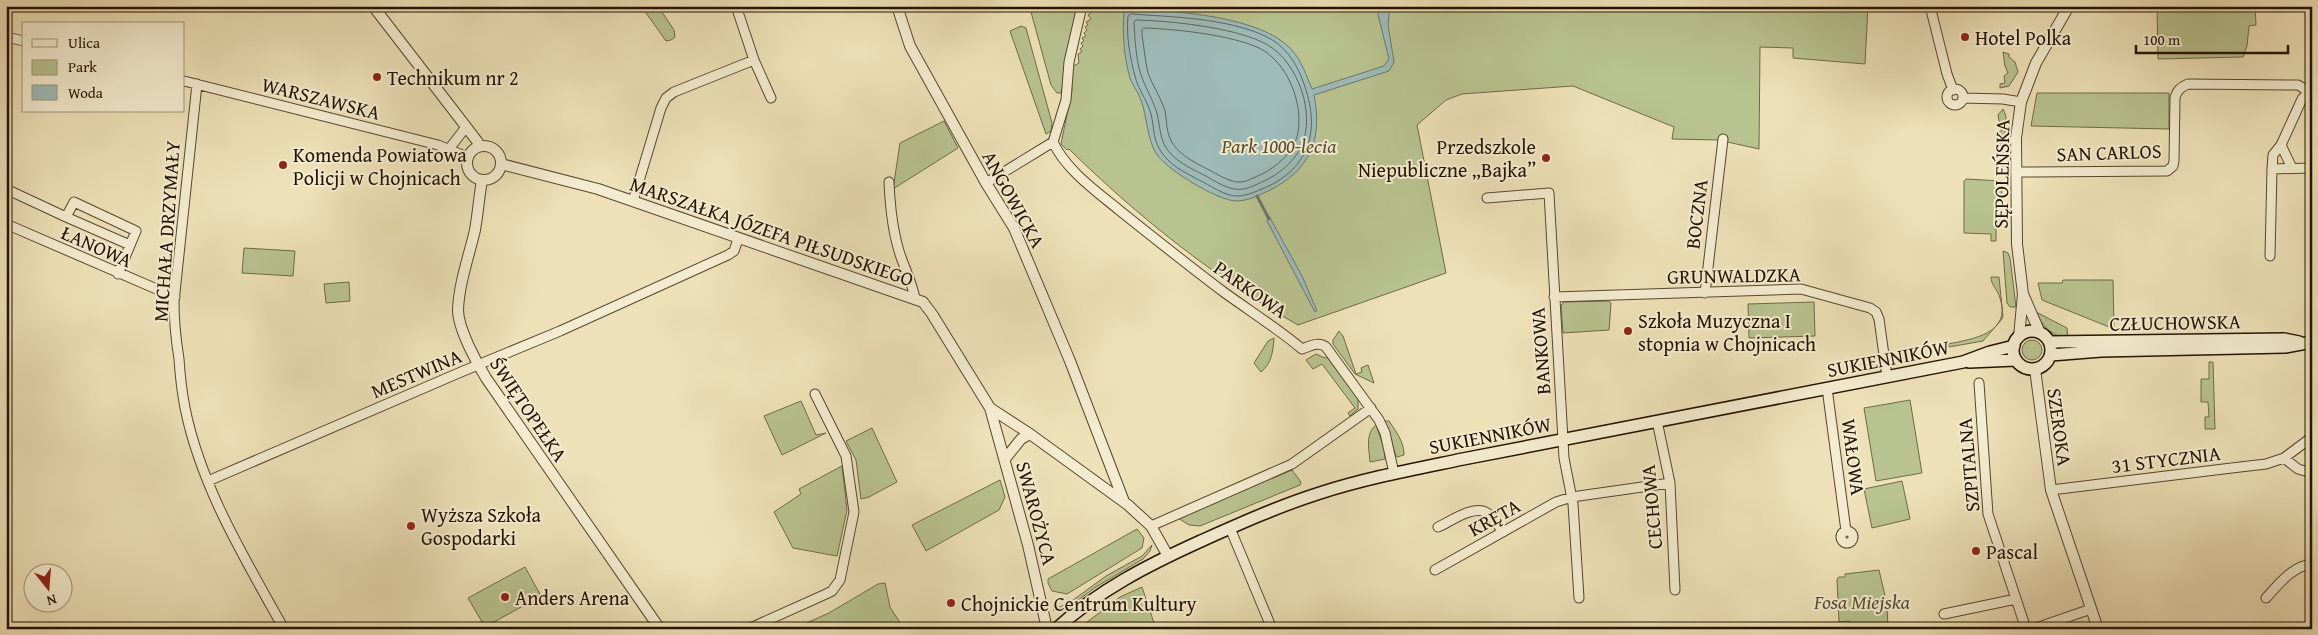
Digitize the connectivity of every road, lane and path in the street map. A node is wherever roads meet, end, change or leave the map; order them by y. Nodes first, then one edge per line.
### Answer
1 (372, 6) edge
2 (736, 6) edge
3 (897, 6) edge
4 (1082, 6) edge
5 (1930, 6) edge
6 (2070, 6) edge
7 (6, 37) edge
8 (22, 41) edge
9 (754, 60) junction
10 (185, 81) edge
11 (197, 84) junction
12 (2310, 89) edge
13 (1953, 90) junction
14 (771, 98) dead end
15 (1963, 98) junction
16 (2021, 102) junction
17 (466, 127) junction
18 (1723, 139) dead end
19 (1052, 142) junction
20 (480, 146) junction
21 (2282, 146) junction
22 (449, 149) junction
23 (467, 157) junction
24 (501, 164) junction
25 (2292, 168) junction
26 (2312, 168) edge
27 (2272, 169) junction
28 (2016, 172) junction
29 (482, 180) junction
30 (889, 182) dead end
31 (986, 184) junction
32 (6, 189) edge
33 (1487, 198) dead end
34 (633, 201) junction
35 (66, 217) junction
36 (6, 224) edge
37 (738, 239) junction
38 (130, 245) junction
39 (2270, 256) dead end
40 (118, 274) junction
41 (1704, 292) junction
42 (2022, 294) junction
43 (175, 297) junction
44 (1554, 297) junction
45 (916, 299) junction
46 (2040, 333) junction
47 (2016, 341) junction
48 (2050, 342) junction
49 (2306, 342) edge
50 (2051, 355) junction
51 (2016, 360) junction
52 (1963, 362) junction
53 (478, 366) junction
54 (2035, 369) junction
55 (1887, 377) junction
56 (1979, 383) dead end
57 (1827, 388) junction
58 (815, 394) dead end
59 (990, 408) junction
60 (1371, 408) junction
61 (1657, 421) junction
62 (1030, 434) junction
63 (2312, 437) edge
64 (1563, 440) junction
65 (2284, 458) junction
66 (1005, 459) junction
67 (1112, 470) junction
68 (1394, 473) junction
69 (2312, 473) edge
70 (208, 481) junction
71 (1100, 483) junction
72 (1670, 483) junction
73 (2051, 490) junction
74 (1572, 497) junction
75 (1124, 501) junction
76 (1151, 526) junction
77 (1438, 527) dead end
78 (1230, 528) junction
79 (1846, 530) dead end
80 (1503, 532) junction
81 (1168, 556) junction
82 (2312, 564) edge
83 (1435, 570) dead end
84 (1675, 590) dead end
85 (1579, 598) dead end
86 (2266, 598) dead end
87 (2016, 599) junction
88 (2091, 609) junction
89 (1944, 614) dead end
90 (284, 629) edge
91 (660, 629) edge
92 (748, 629) edge
93 (1047, 629) edge
94 (1056, 629) edge
95 (1272, 629) edge
96 (2026, 629) edge
97 (2032, 629) edge
98 (2098, 629) edge

1 - 17 street
2 - 9 street
3 - 31 street, ANGOWICKA
4 - 19 street
5 - 13 street
6 - 16 street, SĘPOLEŃSKA
7 - 8 street
9 - 14 street
9 - 34 street
10 - 11 street, WARSZAWSKA
11 - 22 street, WARSZAWSKA
11 - 43 street, MICHAŁA DRZYMAŁY
12 - 21 street
12 - 28 street, SAN CARLOS
13 - 15 street
13 - 15 street
15 - 16 street
16 - 28 street, SĘPOLEŃSKA
17 - 20 street
17 - 22 street
18 - 41 street, BOCZNA
19 - 31 street
19 - 60 street, PARKOWA
20 - 23 street
20 - 24 street
21 - 25 street
21 - 27 street
22 - 23 street, WARSZAWSKA
23 - 29 street
24 - 29 street
24 - 34 street, MARSZAŁKA JÓZEFA PIŁSUDSKIEGO
25 - 26 street
25 - 27 street
27 - 39 street
28 - 42 street, SĘPOLEŃSKA
29 - 53 street, ŚWIĘTOPEŁKA
30 - 45 street
31 - 67 street, ANGOWICKA
32 - 35 street
33 - 44 street, BANKOWA
34 - 37 street, MARSZAŁKA JÓZEFA PIŁSUDSKIEGO
35 - 38 street
35 - 38 street
36 - 40 street, ŁANOWA
37 - 45 street, MARSZAŁKA JÓZEFA PIŁSUDSKIEGO
37 - 53 street, MESTWINA
38 - 40 street
40 - 43 street, ŁANOWA
41 - 44 street, GRUNWALDZKA
41 - 55 street, GRUNWALDZKA
42 - 46 street, SĘPOLEŃSKA
42 - 47 street, SĘPOLEŃSKA
43 - 70 street, MICHAŁA DRZYMAŁY
44 - 64 street, BANKOWA
45 - 59 street, MARSZAŁKA JÓZEFA PIŁSUDSKIEGO
46 - 47 main road
46 - 48 main road
47 - 51 main road
47 - 52 main road, SUKIENNIKÓW
48 - 49 main road, CZŁUCHOWSKA
48 - 50 main road
49 - 50 main road, CZŁUCHOWSKA
50 - 54 main road
51 - 52 main road, SUKIENNIKÓW
51 - 54 main road
52 - 55 main road, SUKIENNIKÓW
53 - 70 street, MESTWINA
53 - 91 street, ŚWIĘTOPEŁKA
54 - 73 street, SZEROKA
55 - 57 main road, SUKIENNIKÓW
56 - 87 street, SZPITALNA
57 - 61 main road, SUKIENNIKÓW
57 - 79 street, WAŁOWA
58 - 92 street
59 - 62 street, MARSZAŁKA JÓZEFA PIŁSUDSKIEGO
59 - 66 street, SWAROŻYCA
60 - 68 street, PARKOWA
60 - 76 street
61 - 64 main road, SUKIENNIKÓW
61 - 72 street, CECHOWA
62 - 66 street
62 - 71 street, MARSZAŁKA JÓZEFA PIŁSUDSKIEGO
63 - 65 street, 31 STYCZNIA
64 - 68 main road, SUKIENNIKÓW
64 - 74 street, BANKOWA
65 - 69 street
65 - 73 street, 31 STYCZNIA
66 - 93 street, SWAROŻYCA
67 - 71 street
67 - 75 street, ANGOWICKA
68 - 78 main road, SUKIENNIKÓW
70 - 90 street, MICHAŁA DRZYMAŁY
71 - 75 street, MARSZAŁKA JÓZEFA PIŁSUDSKIEGO
72 - 74 street, KRĘTA
72 - 84 street, CECHOWA
73 - 88 street, SZEROKA
74 - 80 street, KRĘTA
74 - 85 street, BANKOWA
75 - 76 street, MARSZAŁKA JÓZEFA PIŁSUDSKIEGO
76 - 81 street, MARSZAŁKA JÓZEFA PIŁSUDSKIEGO
77 - 80 street
78 - 81 main road, SUKIENNIKÓW
78 - 95 street
80 - 83 street, KRĘTA
81 - 94 main road, SUKIENNIKÓW
82 - 86 street
87 - 89 street
87 - 96 street, SZPITALNA
88 - 97 street
88 - 98 street, SZEROKA

